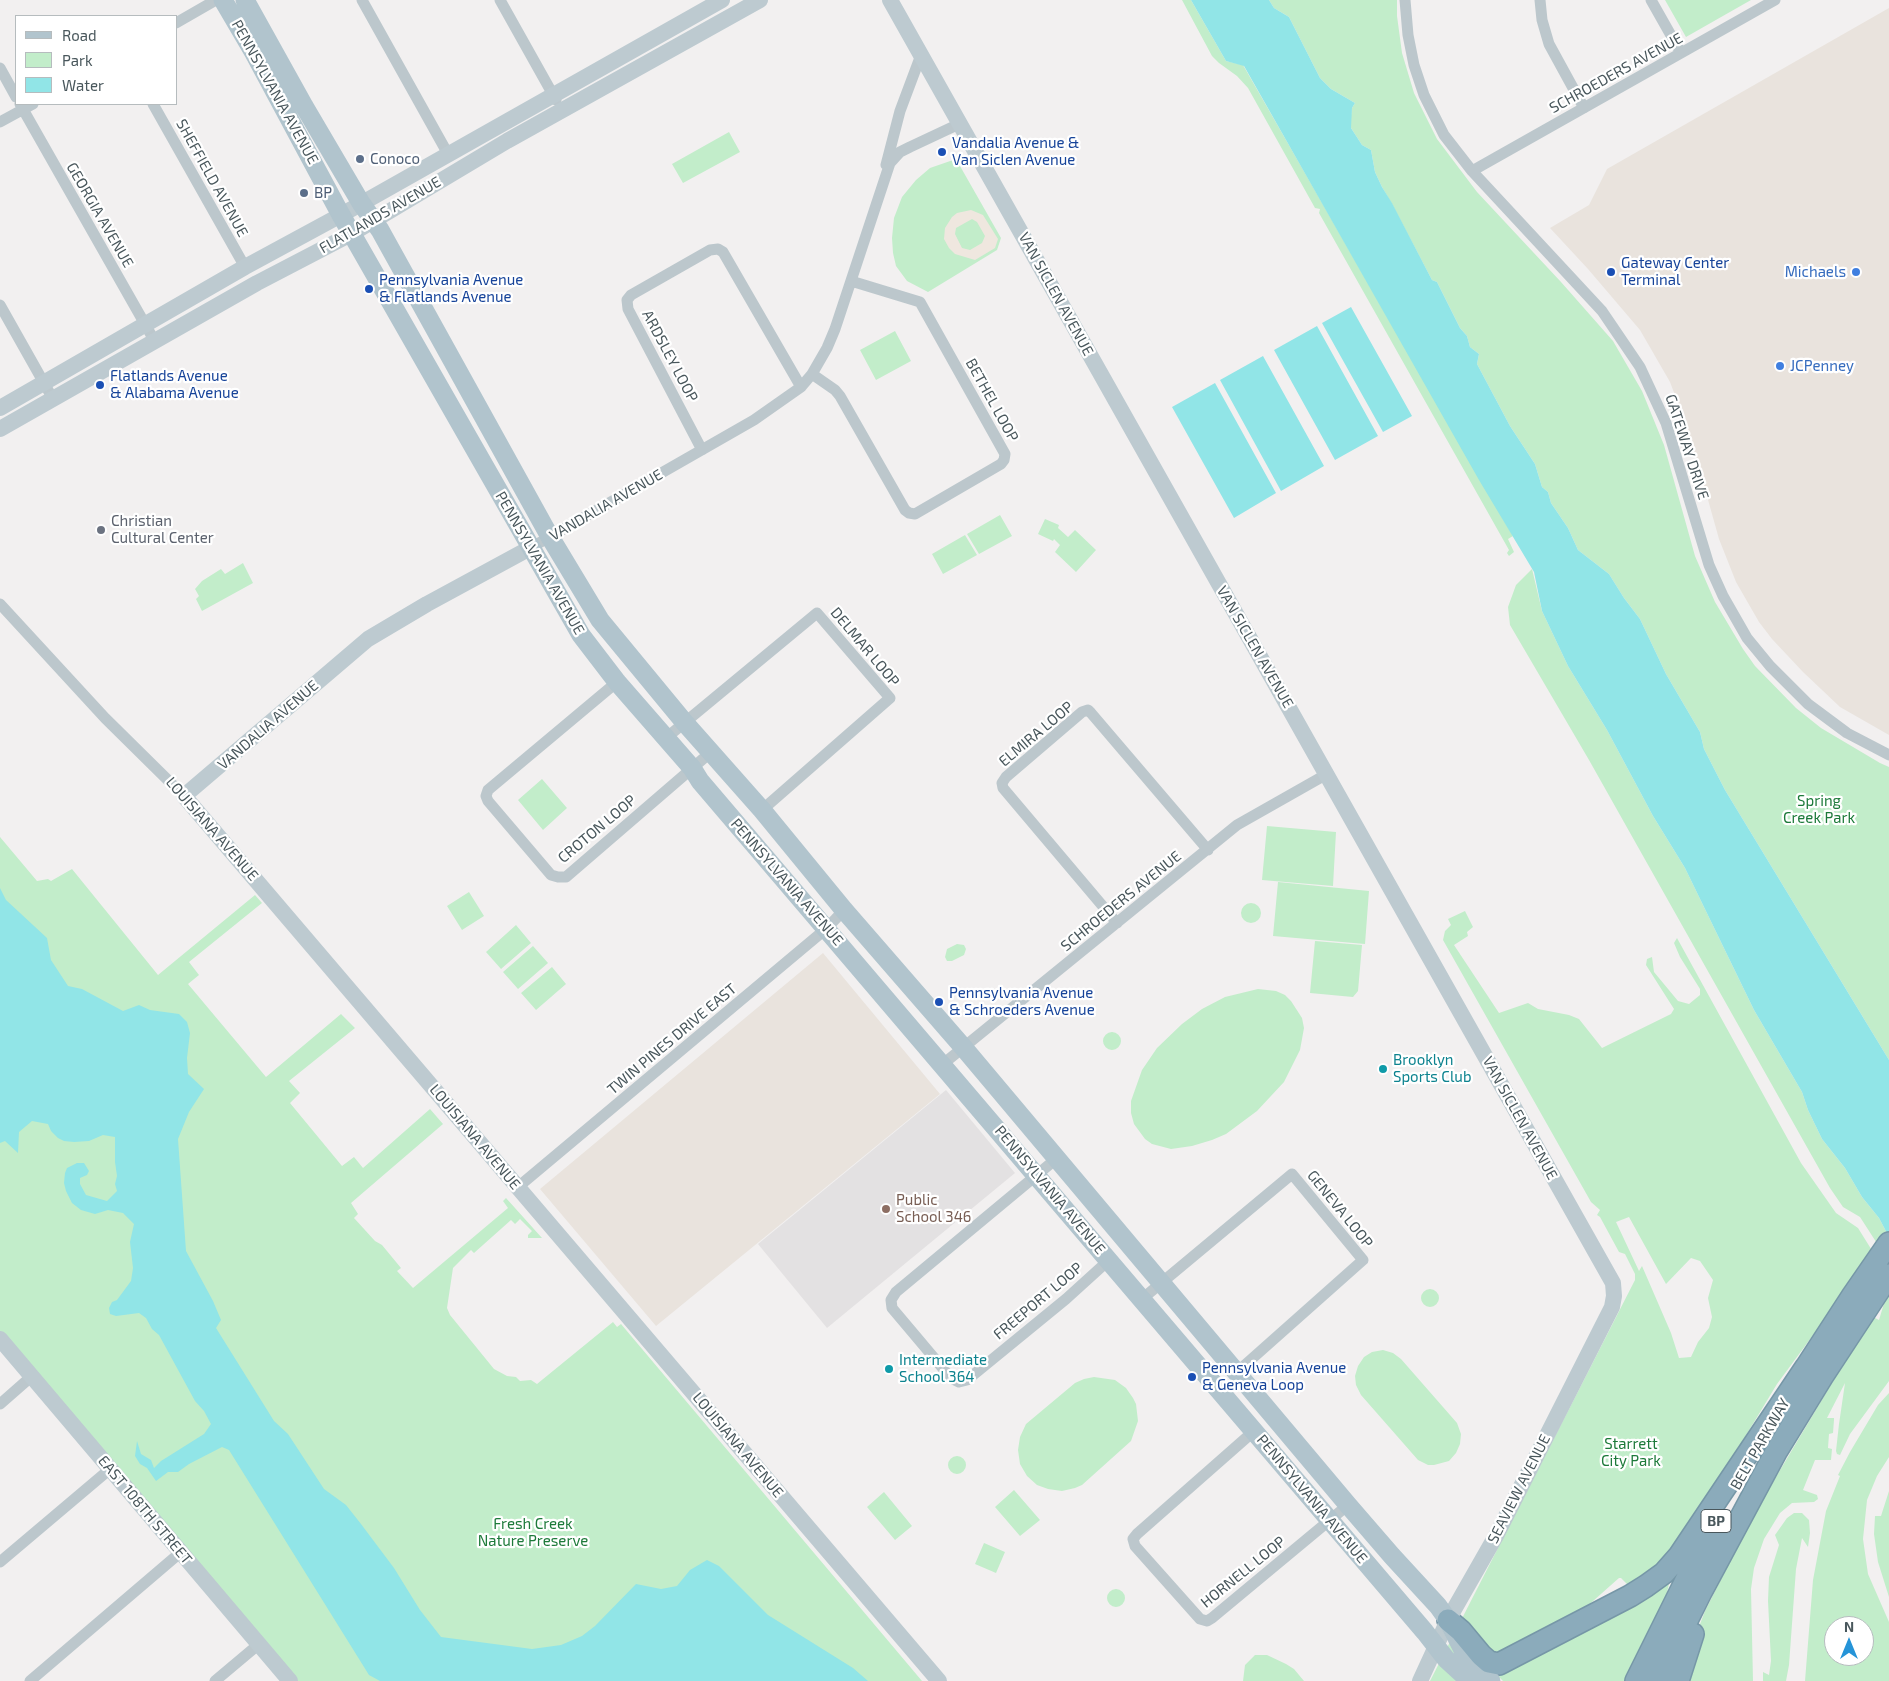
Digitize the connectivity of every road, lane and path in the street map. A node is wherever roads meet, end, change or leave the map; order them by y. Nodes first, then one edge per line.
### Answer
1 (216, 0) edge
2 (222, 0) edge
3 (246, 0) edge
4 (362, 0) edge
5 (500, 0) edge
6 (722, 0) edge
7 (760, 0) edge
8 (890, 0) edge
9 (1405, 0) edge
10 (1540, 0) edge
11 (1651, 0) edge
12 (1775, 0) edge
13 (178, 22) edge
14 (1681, 53) junction
15 (921, 55) junction
16 (0, 68) edge
17 (552, 94) junction
18 (15, 95) edge
19 (25, 105) edge
20 (154, 105) edge
21 (1584, 108) junction
22 (561, 111) junction
23 (0, 122) edge
24 (959, 124) junction
25 (448, 154) junction
26 (1472, 171) junction
27 (884, 177) junction
28 (361, 203) junction
29 (342, 214) junction
30 (374, 221) junction
31 (353, 233) junction
32 (245, 267) junction
33 (851, 281) junction
34 (0, 305) edge
35 (145, 324) junction
36 (154, 340) junction
37 (812, 374) junction
38 (44, 384) junction
39 (801, 387) junction
40 (53, 399) junction
41 (0, 408) edge
42 (0, 429) edge
43 (702, 450) junction
44 (550, 537) junction
45 (532, 547) junction
46 (0, 604) edge
47 (617, 682) junction
48 (685, 723) junction
49 (666, 738) junction
50 (710, 752) junction
51 (1889, 755) edge
52 (692, 768) junction
53 (1327, 774) junction
54 (184, 796) junction
55 (762, 810) junction
56 (1208, 850) junction
57 (844, 910) junction
58 (1117, 923) junction
59 (827, 928) junction
60 (964, 1047) junction
61 (943, 1064) junction
62 (1056, 1159) junction
63 (1037, 1175) junction
64 (518, 1187) junction
65 (1889, 1244) edge
66 (1109, 1260) junction
67 (1880, 1277) edge
68 (1161, 1283) junction
69 (1614, 1296) joint
70 (1142, 1299) junction
71 (0, 1339) edge
72 (1237, 1372) junction
73 (1814, 1372) junction
74 (32, 1376) junction
75 (0, 1404) edge
76 (1254, 1431) junction
77 (110, 1469) junction
78 (1348, 1505) junction
79 (1330, 1520) junction
80 (181, 1552) junction
81 (0, 1562) edge
82 (1448, 1620) junction
83 (258, 1644) junction
84 (1436, 1648) junction
85 (30, 1681) edge
86 (215, 1681) edge
87 (290, 1681) edge
88 (939, 1681) edge
89 (1420, 1681) edge
90 (1470, 1681) edge
91 (1492, 1681) edge
92 (1636, 1681) edge
93 (1657, 1681) edge
94 (1678, 1681) edge

1 - 13 street
2 - 29 main road, PENNSYLVANIA AVENUE
3 - 28 main road, PENNSYLVANIA AVENUE
4 - 25 street
5 - 17 street
6 - 17 street, FLATLANDS AVENUE
7 - 22 street, FLATLANDS AVENUE
8 - 15 street, VAN SICLEN AVENUE
9 - 26 street, GATEWAY DRIVE
10 - 21 street
11 - 14 street
12 - 14 street, SCHROEDERS AVENUE
14 - 21 street, SCHROEDERS AVENUE
15 - 24 street, VAN SICLEN AVENUE
15 - 27 street, VANDALIA AVENUE
16 - 18 street
17 - 22 street
17 - 25 street, FLATLANDS AVENUE
19 - 23 street
19 - 35 street, GEORGIA AVENUE
20 - 32 street, SHEFFIELD AVENUE
21 - 26 street, SCHROEDERS AVENUE
22 - 30 street, FLATLANDS AVENUE
24 - 27 street, VANDALIA AVENUE
24 - 53 street, VAN SICLEN AVENUE
25 - 28 street, FLATLANDS AVENUE
26 - 51 street, GATEWAY DRIVE
27 - 33 street, VANDALIA AVENUE
28 - 29 street, FLATLANDS AVENUE
28 - 30 main road, PENNSYLVANIA AVENUE
29 - 31 main road, PENNSYLVANIA AVENUE
29 - 32 street, FLATLANDS AVENUE
30 - 31 street, FLATLANDS AVENUE
30 - 44 main road, PENNSYLVANIA AVENUE
31 - 36 street, FLATLANDS AVENUE
31 - 45 main road, PENNSYLVANIA AVENUE
32 - 35 street, FLATLANDS AVENUE
33 - 37 street, VANDALIA AVENUE
33 - 37 street, BETHEL LOOP
34 - 38 street
35 - 36 street, GEORGIA AVENUE
35 - 38 street, FLATLANDS AVENUE
36 - 40 street, FLATLANDS AVENUE
37 - 39 street, VANDALIA AVENUE
38 - 40 street
38 - 41 street, FLATLANDS AVENUE
39 - 43 street, VANDALIA AVENUE
39 - 43 street, ARDSLEY LOOP
40 - 42 street, FLATLANDS AVENUE
43 - 44 street, VANDALIA AVENUE
44 - 45 street, VANDALIA AVENUE
44 - 48 main road, PENNSYLVANIA AVENUE
45 - 47 main road, PENNSYLVANIA AVENUE
45 - 54 street, VANDALIA AVENUE
46 - 54 street, LOUISIANA AVENUE
47 - 49 main road, PENNSYLVANIA AVENUE
47 - 52 street, CROTON LOOP
48 - 49 street, DELMAR LOOP
48 - 50 main road, PENNSYLVANIA AVENUE
48 - 55 street, DELMAR LOOP
49 - 52 main road, PENNSYLVANIA AVENUE
50 - 52 street, CROTON LOOP
50 - 55 main road, PENNSYLVANIA AVENUE
52 - 59 main road, PENNSYLVANIA AVENUE
53 - 56 street, SCHROEDERS AVENUE
53 - 69 street, VAN SICLEN AVENUE
54 - 64 street, LOUISIANA AVENUE
55 - 57 main road, PENNSYLVANIA AVENUE
56 - 58 street, SCHROEDERS AVENUE
56 - 58 street, ELMIRA LOOP
57 - 59 street, TWIN PINES DRIVE EAST
57 - 60 main road, PENNSYLVANIA AVENUE
58 - 60 street, SCHROEDERS AVENUE
59 - 61 main road, PENNSYLVANIA AVENUE
59 - 64 street, TWIN PINES DRIVE EAST
60 - 61 street, SCHROEDERS AVENUE
60 - 62 main road, PENNSYLVANIA AVENUE
61 - 63 main road, PENNSYLVANIA AVENUE
62 - 63 street, FREEPORT LOOP
62 - 68 main road, PENNSYLVANIA AVENUE
63 - 66 main road, PENNSYLVANIA AVENUE
63 - 66 street, FREEPORT LOOP
64 - 88 street, LOUISIANA AVENUE
65 - 67 highway, BELT PARKWAY / BP
66 - 70 main road, PENNSYLVANIA AVENUE
67 - 73 highway, BELT PARKWAY / BP
68 - 70 street, GENEVA LOOP
68 - 72 main road, PENNSYLVANIA AVENUE
68 - 72 street, GENEVA LOOP
69 - 82 street, SEAVIEW AVENUE
70 - 76 main road, PENNSYLVANIA AVENUE
71 - 74 street, EAST 108TH STREET
72 - 78 main road, PENNSYLVANIA AVENUE
73 - 82 highway
73 - 92 highway, BELT PARKWAY / BP
73 - 93 highway, BELT PARKWAY / BP
73 - 94 highway
74 - 75 street
74 - 77 street, EAST 108TH STREET
76 - 79 main road, PENNSYLVANIA AVENUE
76 - 79 street, HORNELL LOOP
77 - 80 street, EAST 108TH STREET
77 - 81 street
78 - 79 street, HORNELL LOOP
78 - 82 main road, PENNSYLVANIA AVENUE
79 - 84 main road, PENNSYLVANIA AVENUE
80 - 83 street, EAST 108TH STREET
80 - 85 street
82 - 84 street, SEAVIEW AVENUE
82 - 91 main road, PENNSYLVANIA AVENUE
83 - 86 street
83 - 87 street, EAST 108TH STREET
84 - 89 street, SEAVIEW AVENUE
84 - 90 main road, PENNSYLVANIA AVENUE

